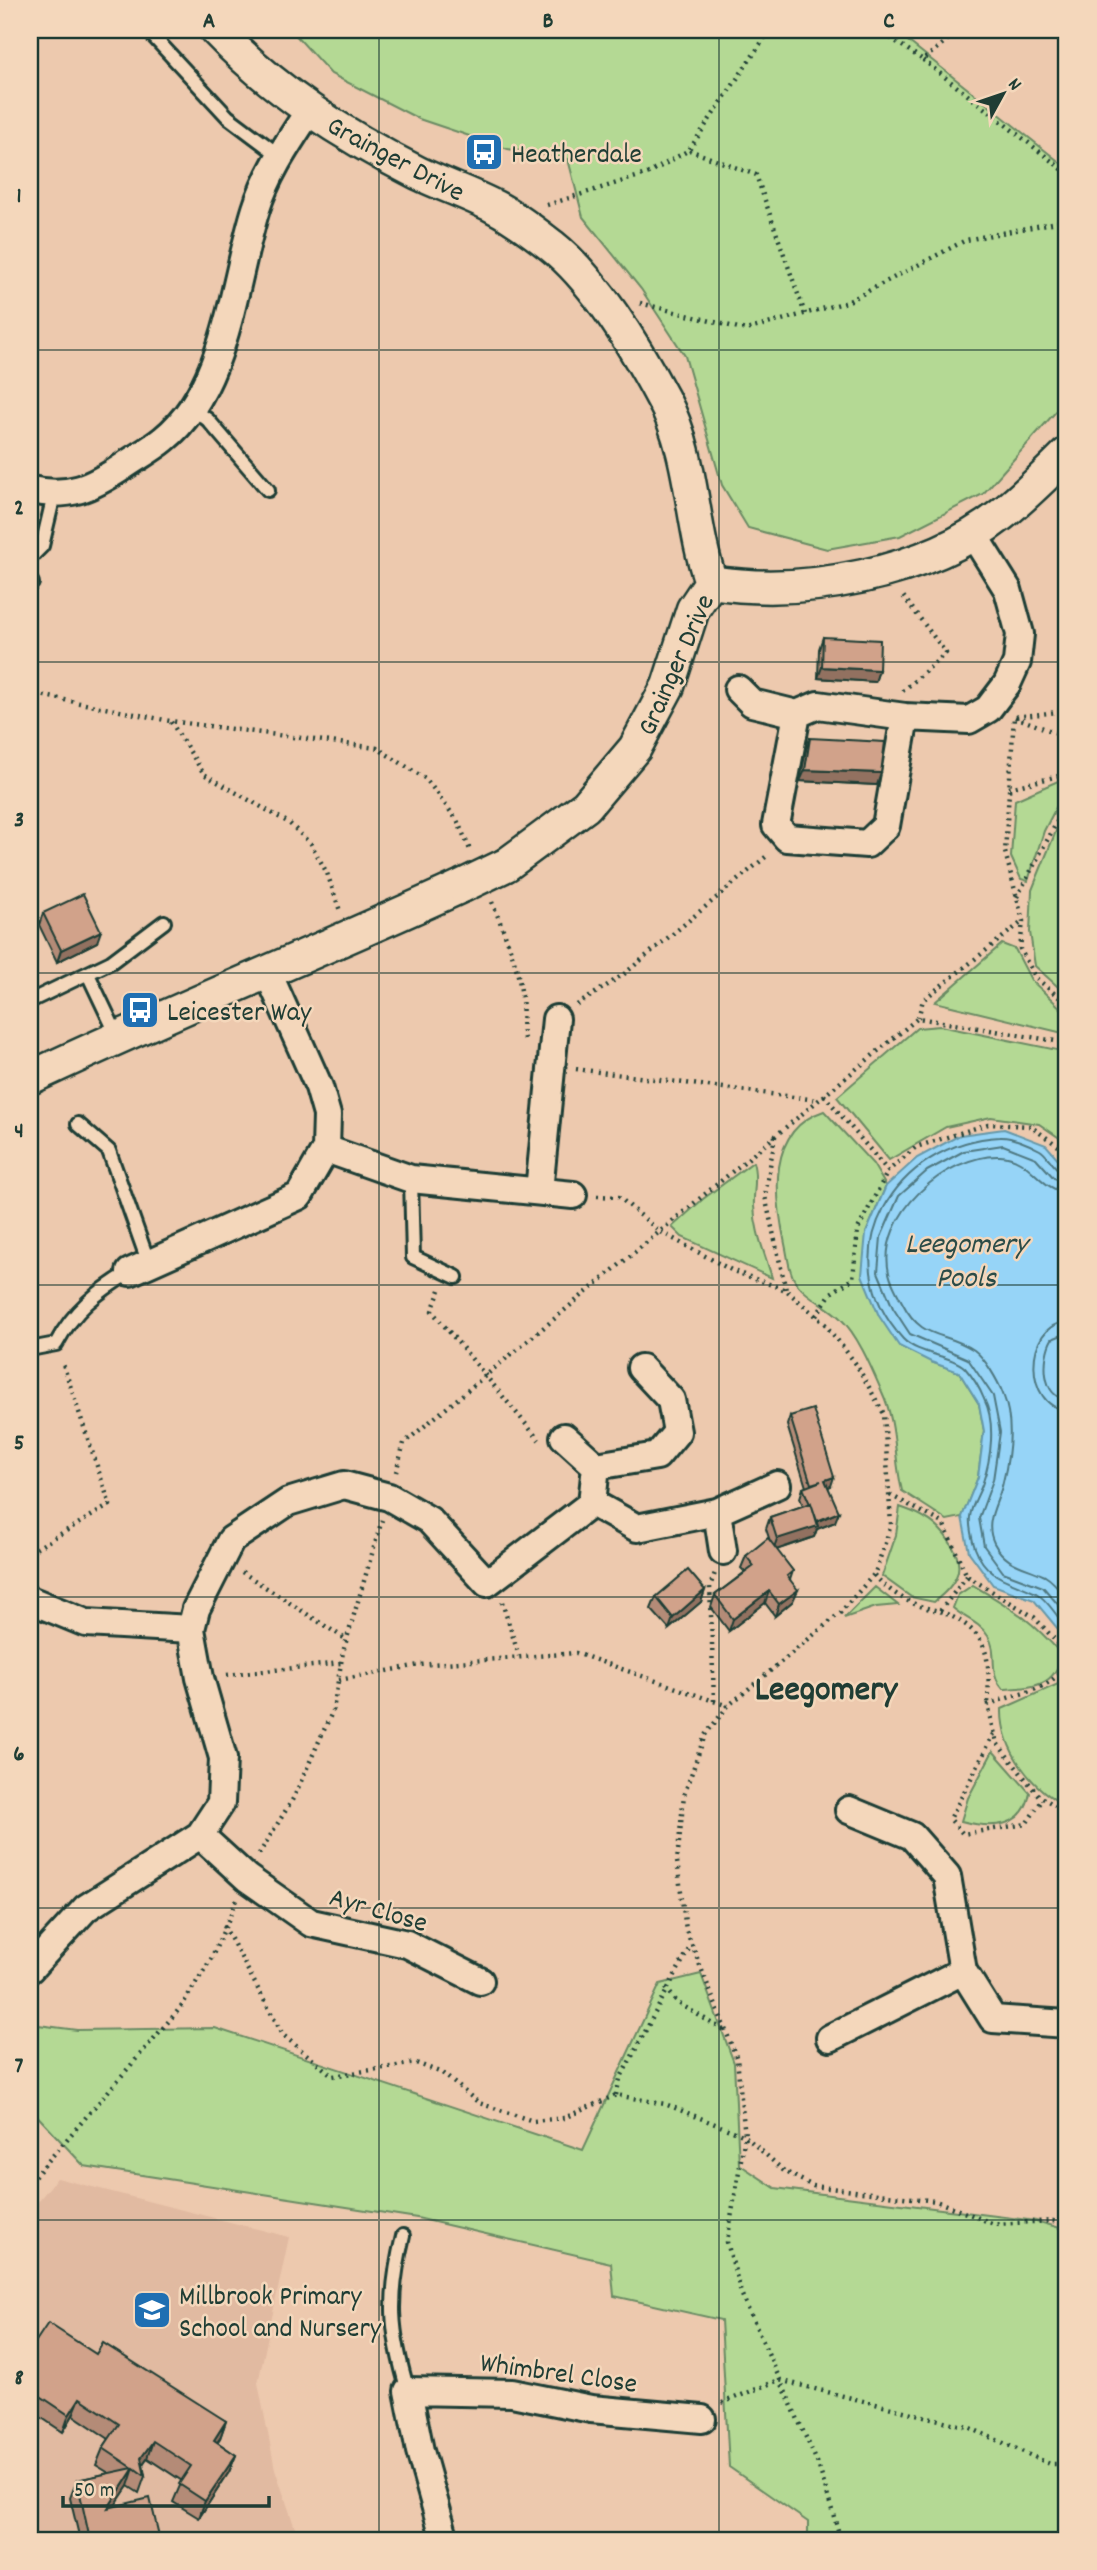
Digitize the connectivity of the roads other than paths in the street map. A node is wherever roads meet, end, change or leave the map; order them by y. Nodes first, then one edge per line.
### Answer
1 (216, 30) edge
2 (153, 36) dead end
3 (309, 111) junction
4 (280, 156) junction
5 (192, 408) junction
6 (1067, 454) edge
7 (268, 489) dead end
8 (42, 492) edge
9 (973, 534) junction
10 (30, 558) edge
11 (711, 583) junction
12 (737, 689) dead end
13 (797, 713) junction
14 (897, 716) junction
15 (164, 922) dead end
16 (268, 973) junction
17 (88, 974) junction
18 (30, 1001) edge
19 (555, 1019) road end
20 (117, 1035) junction
21 (30, 1077) edge
22 (78, 1124) dead end
23 (326, 1149) junction
24 (411, 1179) junction
25 (539, 1191) junction
26 (573, 1195) road end
27 (139, 1268) junction
28 (451, 1275) road end
29 (30, 1349) edge
30 (642, 1368) dead end
31 (564, 1437) road end
32 (596, 1466) junction
33 (777, 1485) dead end
34 (592, 1503) junction
35 (717, 1512) junction
36 (723, 1550) road end
37 (30, 1575) edge
38 (30, 1600) edge
39 (191, 1629) junction
40 (849, 1810) dead end
41 (200, 1835) junction
42 (30, 1969) edge
43 (963, 1971) junction
44 (480, 1981) dead end
45 (1067, 2024) edge
46 (830, 2038) dead end
47 (403, 2236) dead end
48 (408, 2392) junction
49 (702, 2419) road end
50 (444, 2540) edge

1 - 3 street, Grainger Drive
2 - 4 lane
3 - 4 street
3 - 11 street, Grainger Drive
4 - 5 street
5 - 7 lane
5 - 8 street
6 - 9 street
8 - 10 lane
9 - 11 street
9 - 14 street
11 - 16 street, Grainger Drive, bridge
12 - 13 street
13 - 14 street
13 - 14 street
15 - 17 lane
16 - 20 street, Grainger Drive
16 - 23 street
17 - 18 lane
17 - 20 lane
19 - 25 street
20 - 21 street, Grainger Drive
22 - 27 lane
23 - 24 street
23 - 27 street
24 - 25 street
24 - 28 lane
25 - 26 street
27 - 29 lane
30 - 32 street
31 - 32 street
32 - 34 street
33 - 35 street
34 - 35 street
34 - 39 street
35 - 36 street
37 - 38 street
38 - 39 street
39 - 41 street
40 - 43 street
41 - 42 street
41 - 44 street, Ayr Close
43 - 45 street
43 - 46 street
47 - 48 lane
48 - 49 street, Whimbrel Close
48 - 50 street

